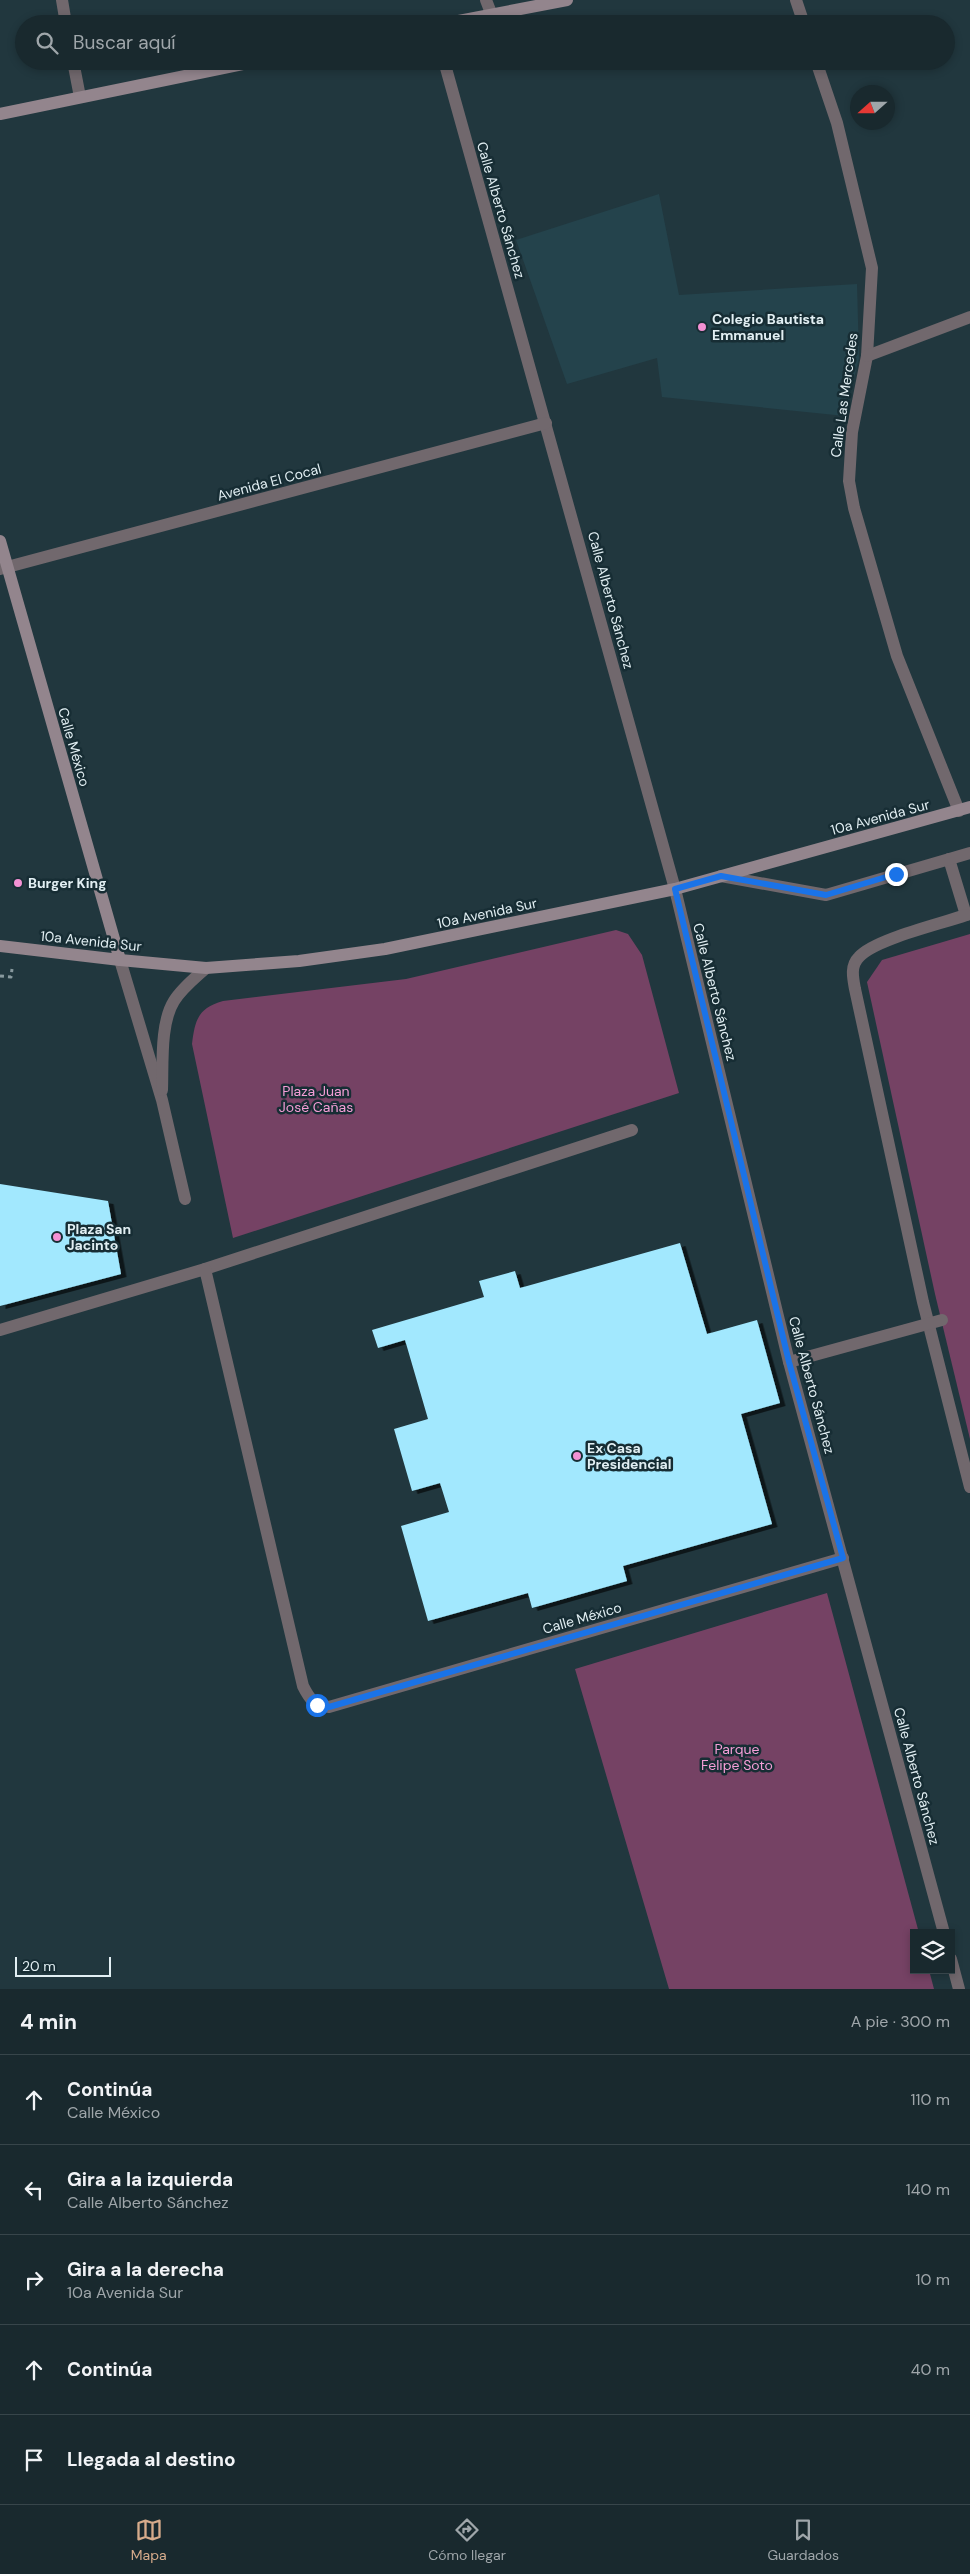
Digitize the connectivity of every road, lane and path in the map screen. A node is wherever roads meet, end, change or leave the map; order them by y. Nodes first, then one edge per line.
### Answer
1 (62, 0) edge
2 (486, 0) edge
3 (567, 0) edge
4 (796, 0) edge
5 (490, 13) junction
6 (64, 15) edge
7 (481, 15) edge
8 (801, 15) edge
9 (75, 70) edge
10 (214, 70) edge
11 (447, 70) edge
12 (819, 70) edge
13 (80, 97) junction
14 (0, 114) edge
15 (970, 317) edge
16 (867, 356) junction
17 (546, 423) junction
18 (0, 541) edge
19 (4, 568) edge
20 (965, 809) edge
21 (970, 852) edge
22 (948, 859) junction
23 (721, 876) junction
24 (675, 889) junction
25 (968, 915) edge
26 (0, 946) edge
27 (120, 960) junction
28 (206, 968) junction
29 (0, 976) edge
30 (11, 977) dead end
31 (162, 1100) junction
32 (632, 1130) dead end
33 (185, 1199) dead end
34 (205, 1269) junction
35 (942, 1320) dead end
36 (929, 1323) junction
37 (0, 1330) edge
38 (789, 1362) junction
39 (970, 1487) edge
40 (843, 1558) junction
41 (943, 1929) edge
42 (955, 1972) edge
43 (960, 1989) edge

1 - 6 street
2 - 5 street
3 - 5 main road
4 - 8 street
5 - 7 main road
9 - 13 street
10 - 13 main road
11 - 17 street, Calle Alberto Sánchez
12 - 16 street, Calle Las Mercedes
13 - 14 main road
15 - 16 street
16 - 20 street, Calle Las Mercedes
17 - 19 street, Avenida El Cocal
17 - 24 street, Calle Alberto Sánchez
18 - 19 main road, Calle México
19 - 27 main road, Calle México
20 - 23 main road, 10a Avenida Sur
21 - 22 street
22 - 23 street
22 - 25 street
23 - 24 main road, 10a Avenida Sur
24 - 28 main road, 10a Avenida Sur
24 - 38 street, Calle Alberto Sánchez
25 - 36 street
26 - 27 main road, 10a Avenida Sur
27 - 28 main road, 10a Avenida Sur
27 - 31 street
28 - 31 street
29 - 30 path
31 - 33 street
32 - 34 street
34 - 37 street
34 - 40 street, Calle México
35 - 36 street
36 - 38 street
36 - 39 street
38 - 40 street, Calle Alberto Sánchez
40 - 41 street, Calle Alberto Sánchez
42 - 43 street

